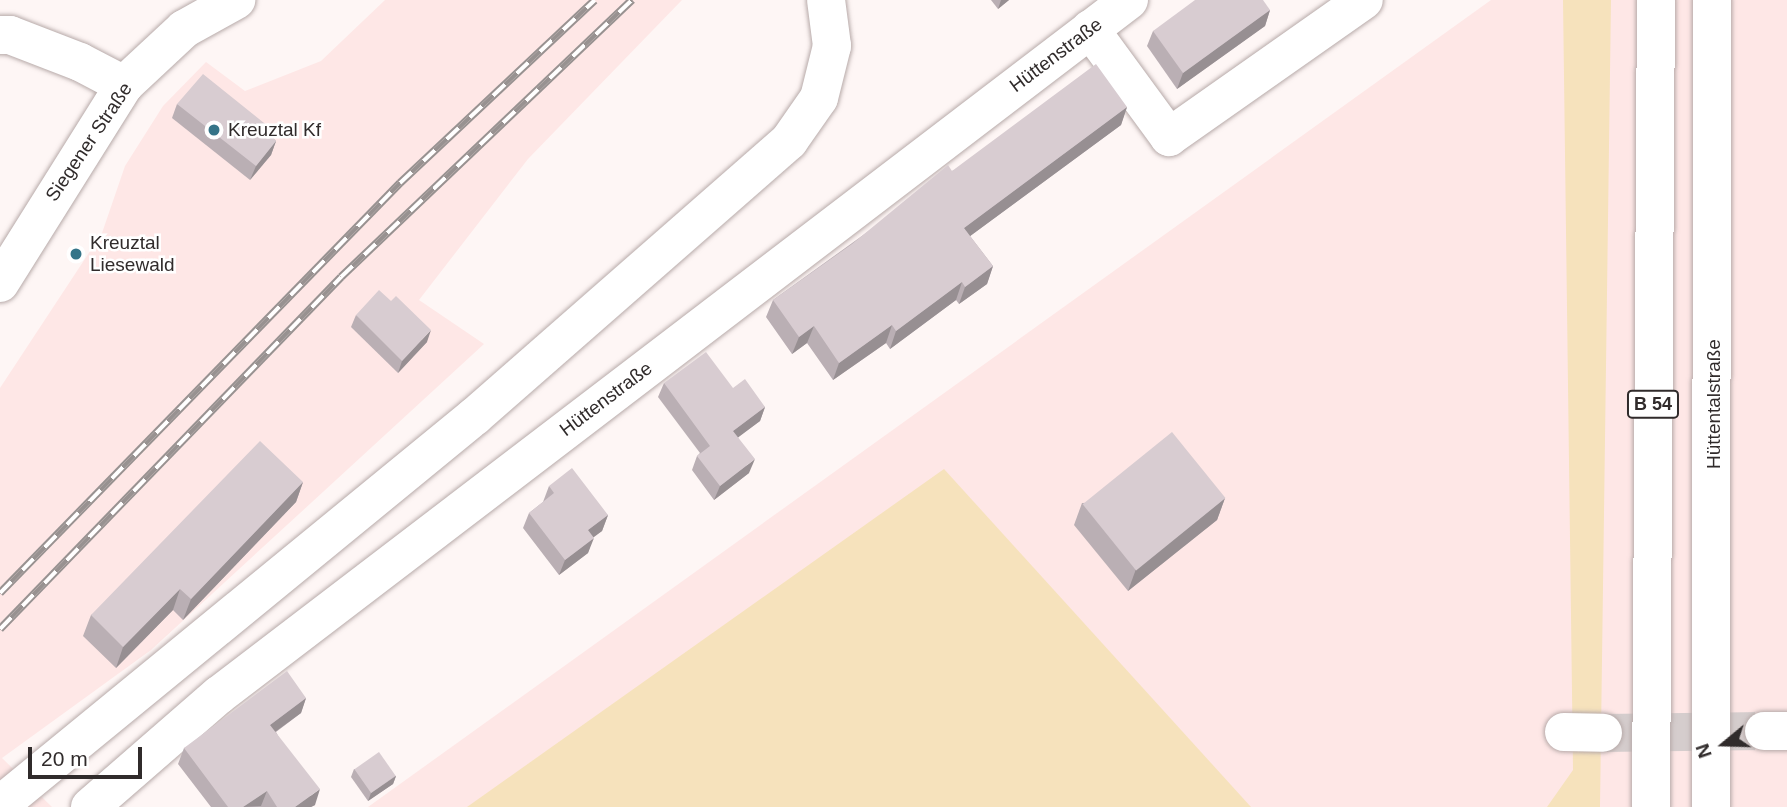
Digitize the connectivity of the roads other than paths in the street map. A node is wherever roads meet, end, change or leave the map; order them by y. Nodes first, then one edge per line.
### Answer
1 (236, 0) edge
2 (826, 0) edge
3 (1129, 0) edge
4 (1364, 0) edge
5 (1656, 0) edge
6 (1712, 0) edge
7 (1090, 29) junction
8 (0, 35) edge
9 (124, 85) junction
10 (0, 283) edge
11 (1564, 732) dead end
12 (1603, 733) tunnel mouth
13 (0, 805) edge
14 (90, 807) edge
15 (1651, 807) edge
16 (1711, 807) edge

1 - 9 main road, Siegener Straße
2 - 13 main road
3 - 7 main road, Hüttenstraße
4 - 7 main road
5 - 15 main road, B 54
6 - 16 main road, Hüttentalstraße
7 - 14 main road, Hüttenstraße
8 - 9 main road
9 - 10 main road, Siegener Straße
11 - 12 main road

